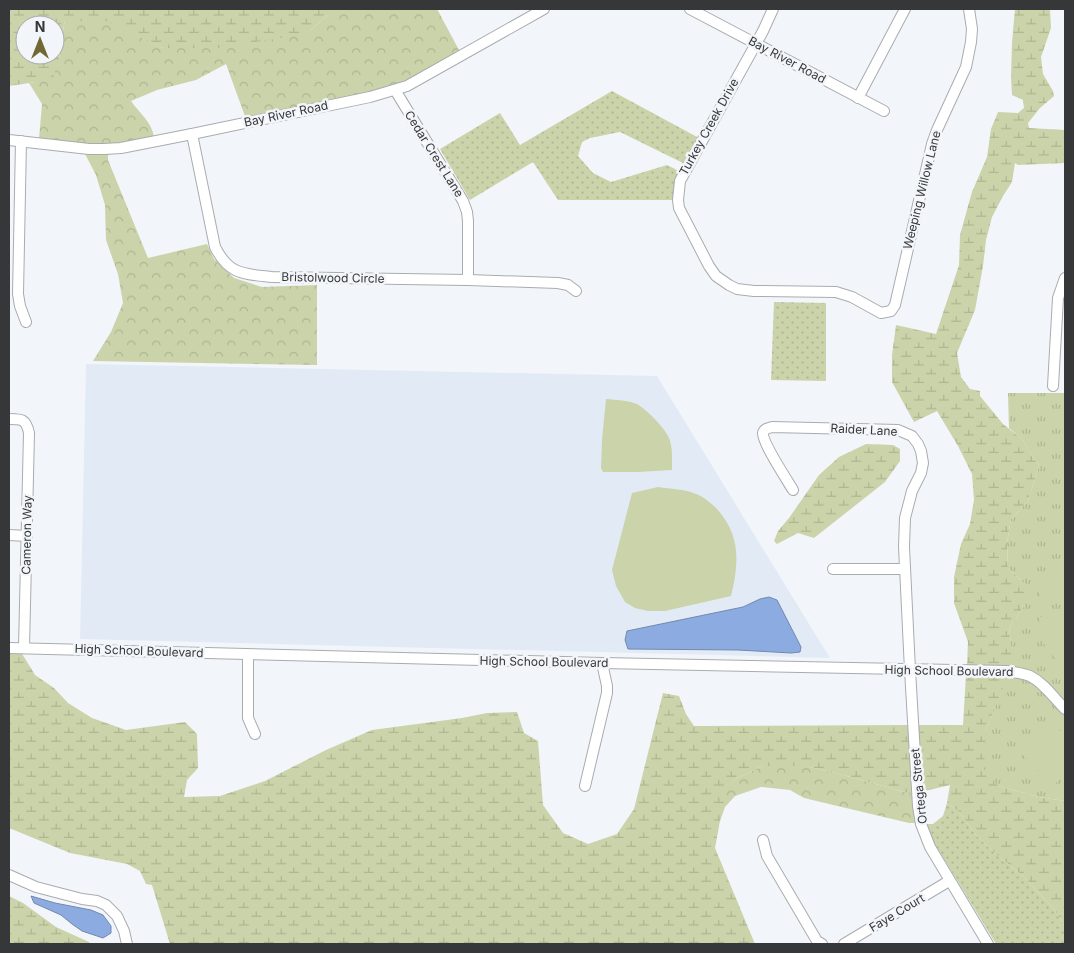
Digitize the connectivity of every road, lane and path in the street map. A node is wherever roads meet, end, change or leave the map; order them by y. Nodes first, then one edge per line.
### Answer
1 (544, 9) edge
2 (690, 9) edge
3 (773, 9) edge
4 (905, 9) edge
5 (969, 9) edge
6 (756, 43) junction
7 (395, 90) junction
8 (858, 98) junction
9 (884, 111) dead end
10 (192, 134) junction
11 (9, 140) edge
12 (21, 141) junction
13 (1065, 278) edge
14 (468, 280) junction
15 (576, 290) dead end
16 (1061, 312) edge
17 (886, 313) joint
18 (26, 322) dead end
19 (1053, 386) dead end
20 (9, 419) edge
21 (793, 490) dead end
22 (9, 535) edge
23 (27, 536) junction
24 (833, 569) dead end
25 (905, 569) junction
26 (9, 648) edge
27 (24, 648) junction
28 (248, 655) junction
29 (602, 663) junction
30 (910, 670) junction
31 (1065, 708) edge
32 (255, 734) dead end
33 (585, 786) dead end
34 (763, 840) dead end
35 (9, 875) edge
36 (950, 881) junction
37 (127, 944) edge
38 (822, 944) edge
39 (844, 944) edge
40 (988, 944) edge

1 - 7 street, Bay River Road
2 - 6 street, Bay River Road
3 - 6 street, Turkey Creek Drive
4 - 8 street
5 - 17 street, Weeping Willow Lane
6 - 8 street, Bay River Road
6 - 17 street, Turkey Creek Drive
7 - 10 street, Bay River Road
7 - 14 street, Cedar Crest Lane
8 - 9 street, Bay River Road
10 - 12 street, Bay River Road
10 - 14 street, Bristolwood Circle
11 - 12 street, Bay River Road
12 - 18 street
13 - 16 street
14 - 15 street, Bristolwood Circle
16 - 19 street
20 - 23 street, Cameron Way
21 - 25 street, Raider Lane
22 - 23 street
23 - 27 street, Cameron Way
24 - 25 street
25 - 30 street, Raider Lane
26 - 27 street, High School Boulevard
27 - 28 street, High School Boulevard
28 - 29 street, High School Boulevard
28 - 32 street
29 - 30 street, High School Boulevard
29 - 33 street
30 - 31 street, High School Boulevard
30 - 36 street, Ortega Street
34 - 38 street
35 - 37 street
36 - 39 street, Faye Court
36 - 40 street, Ortega Street

